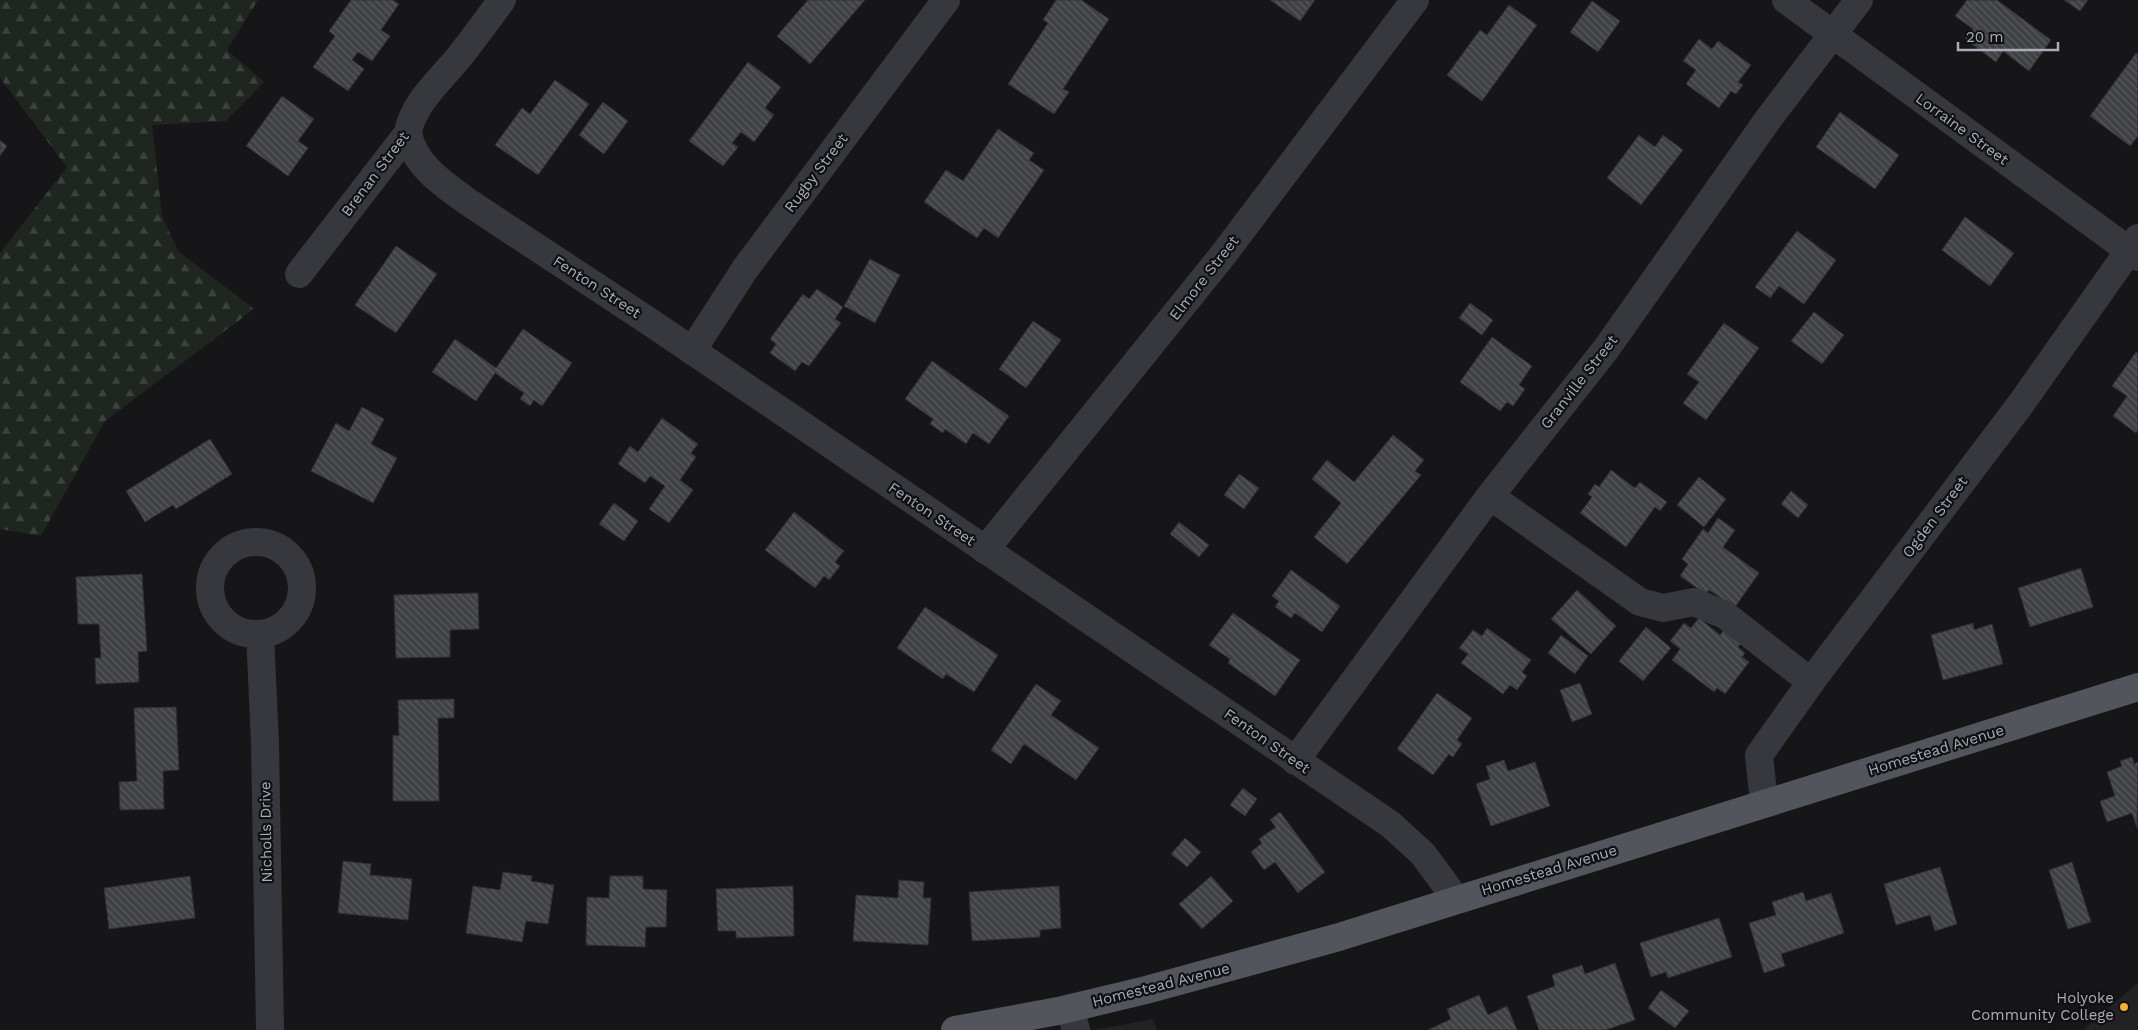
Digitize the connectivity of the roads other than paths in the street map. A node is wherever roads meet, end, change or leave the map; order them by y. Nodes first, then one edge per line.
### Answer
1 (502, 0) edge
2 (946, 0) edge
3 (1415, 0) edge
4 (1786, 0) edge
5 (1859, 0) edge
6 (1833, 34) junction
7 (408, 133) junction
8 (2135, 248) edge
9 (298, 274) dead end
10 (692, 351) junction
11 (1490, 496) junction
12 (985, 550) junction
13 (260, 634) dead end
14 (1811, 682) junction
15 (2138, 687) edge
16 (1296, 761) junction
17 (1764, 803) junction
18 (1456, 899) junction
19 (1073, 1019) edge
20 (270, 1030) edge
21 (955, 1030) edge

1 - 7 street, Brenan Street
2 - 10 street, Rugby Street
3 - 12 street, Elmore Street
4 - 6 street, Lorraine Street
5 - 6 street, Granville Street
6 - 8 street, Lorraine Street
6 - 11 street, Granville Street
7 - 9 street, Brenan Street
7 - 10 street, Fenton Street
8 - 14 street, Ogden Street
10 - 12 street, Fenton Street
11 - 14 street
11 - 16 street, Granville Street
12 - 16 street, Fenton Street
13 - 20 street, Nicholls Drive
14 - 17 street, Ogden Street
15 - 17 main road, Homestead Avenue
16 - 18 street, Fenton Street
17 - 18 main road, Homestead Avenue
18 - 19 main road, Homestead Avenue
19 - 21 main road, Homestead Avenue

